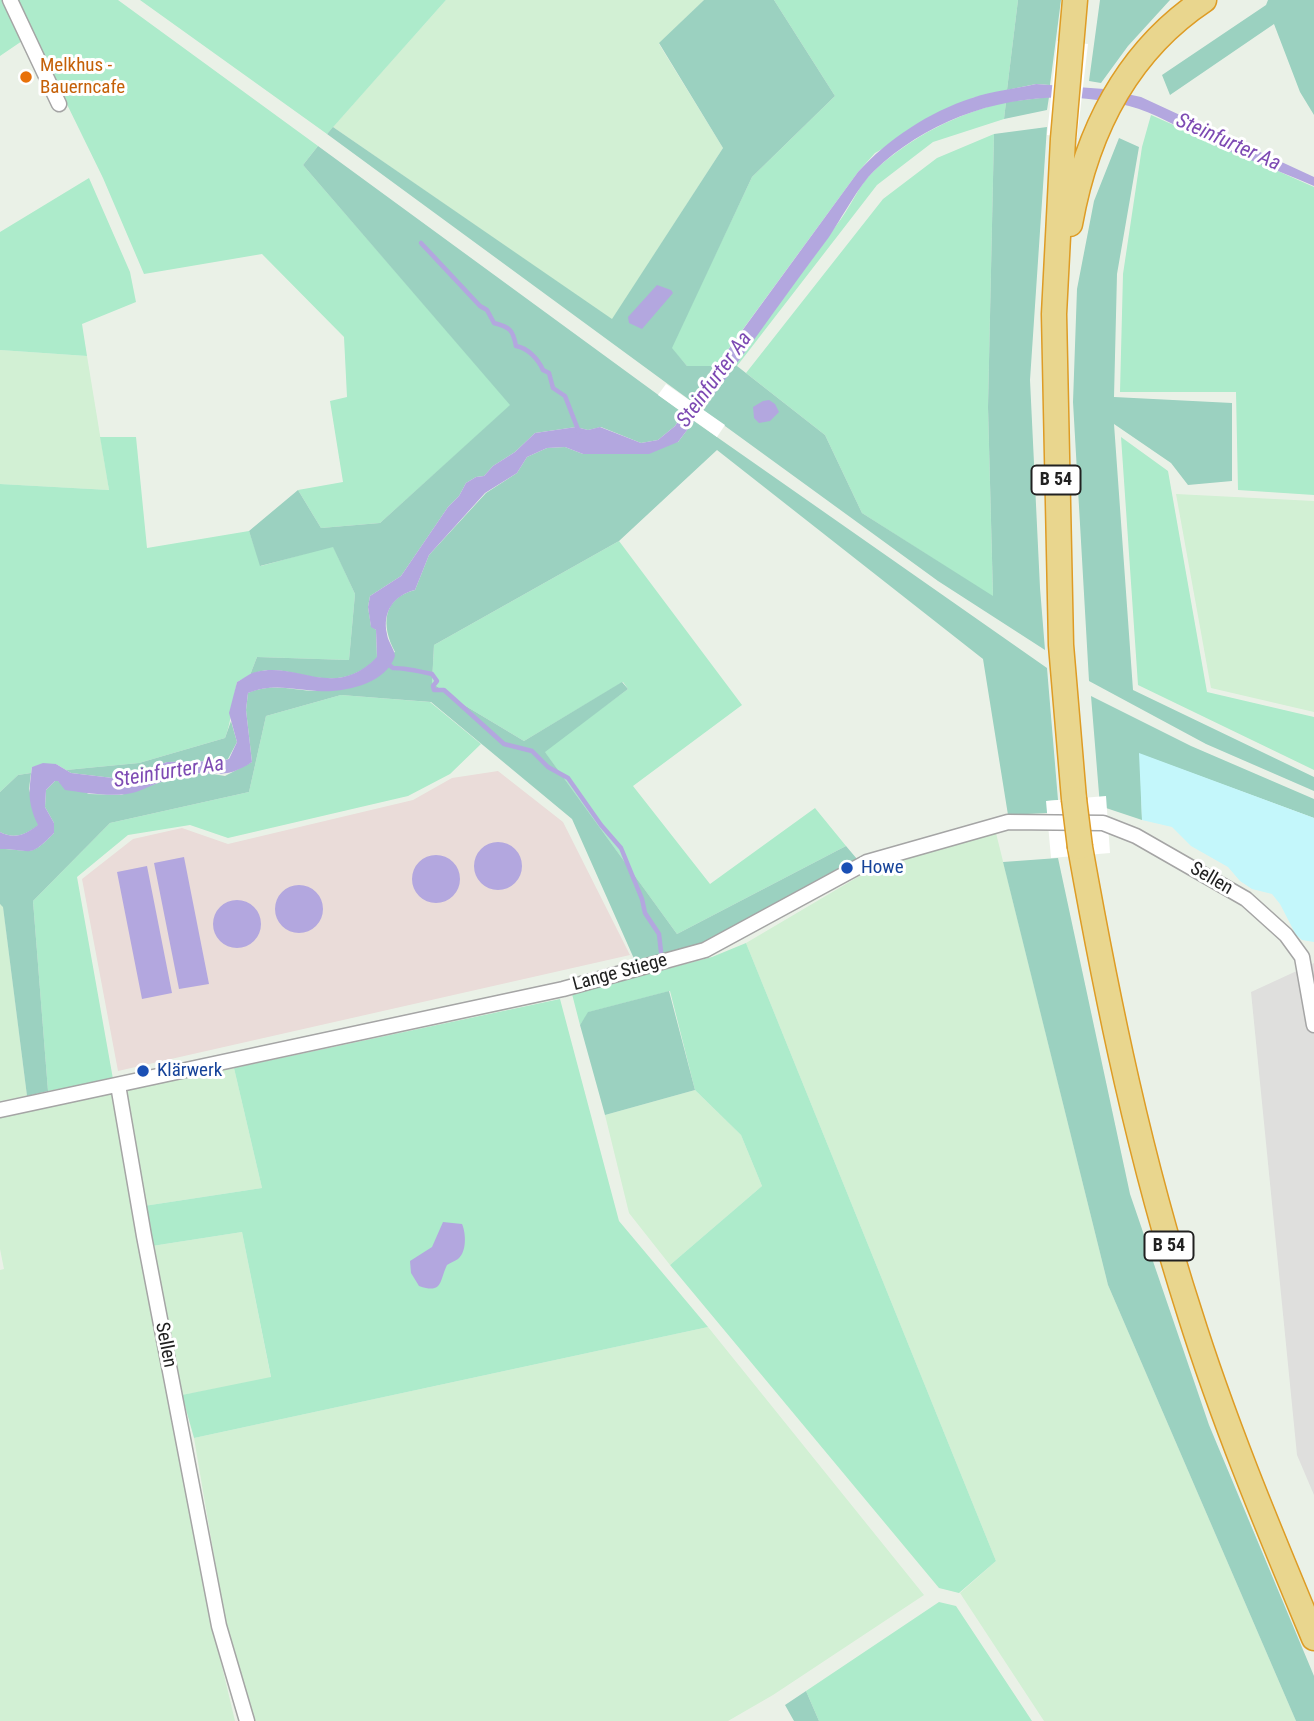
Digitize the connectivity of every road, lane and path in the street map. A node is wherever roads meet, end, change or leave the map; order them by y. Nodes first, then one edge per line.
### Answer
1 (10, 0) edge
2 (1074, 0) edge
3 (1084, 0) edge
4 (1204, 0) edge
5 (1071, 52) junction
6 (59, 104) dead end
7 (1054, 314) junction
8 (1103, 823) joint
9 (1308, 954) edge
10 (1314, 1025) edge
11 (118, 1086) junction
12 (0, 1110) edge
13 (1314, 1638) edge
14 (247, 1721) edge

1 - 6 street
2 - 5 highway, B 54
3 - 5 highway, B 54
4 - 7 highway
5 - 7 highway, B 54
7 - 13 highway, B 54, bridge
8 - 9 street, Sellen
8 - 11 street, Lange Stiege
9 - 10 street
11 - 12 street
11 - 14 street, Sellen

